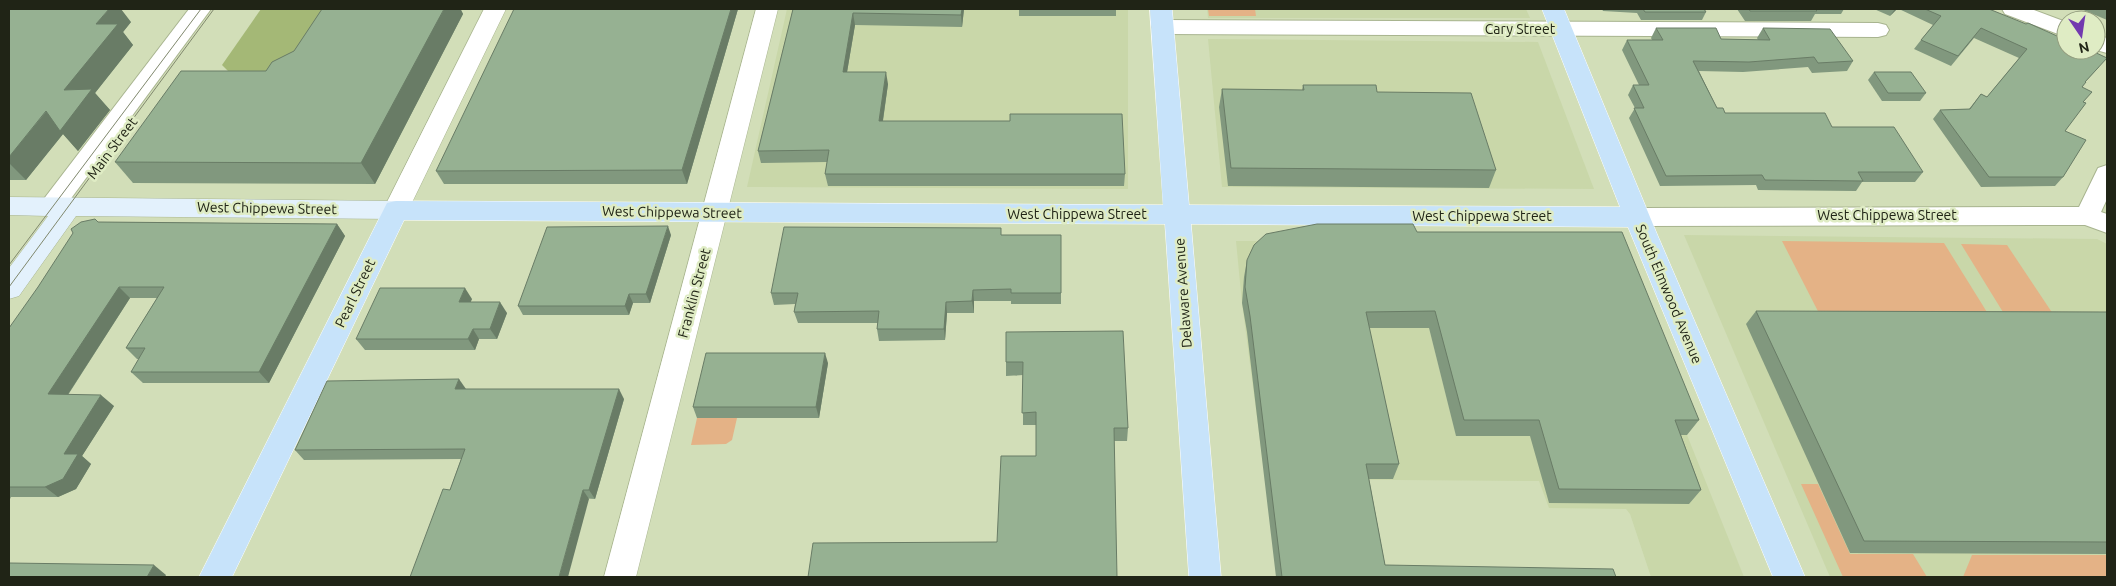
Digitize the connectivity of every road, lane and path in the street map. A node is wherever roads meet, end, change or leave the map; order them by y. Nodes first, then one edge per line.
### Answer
1 (200, 9) edge
2 (215, 9) edge
3 (495, 9) edge
4 (767, 9) edge
5 (2012, 9) edge
6 (1162, 18) edge
7 (1557, 19) edge
8 (2056, 26) edge
9 (1878, 30) dead end
10 (2107, 174) edge
11 (9, 206) edge
12 (63, 206) junction
13 (396, 210) junction
14 (715, 212) junction
15 (1178, 214) junction
16 (1637, 217) junction
17 (2097, 220) edge
18 (9, 264) edge
19 (9, 288) edge
20 (215, 577) edge
21 (620, 577) edge
22 (1205, 577) edge
23 (1789, 577) edge

1 - 12 street, Main Street
2 - 12 street, Main Street
3 - 13 street, Pearl Street
4 - 14 street, Franklin Street
5 - 8 street
6 - 7 street, Cary Street
6 - 15 main road, Delaware Avenue
7 - 9 street, Cary Street
7 - 16 main road, South Elmwood Avenue
10 - 17 street
11 - 12 main road, West Chippewa Street
12 - 13 main road, West Chippewa Street
12 - 18 main road, Main Street
12 - 19 main road, Main Street
13 - 14 main road, West Chippewa Street
13 - 20 main road, Pearl Street
14 - 15 main road, West Chippewa Street
14 - 21 street, Franklin Street
15 - 16 main road, West Chippewa Street
15 - 22 main road, Delaware Avenue
16 - 17 street, West Chippewa Street
16 - 23 main road, South Elmwood Avenue

